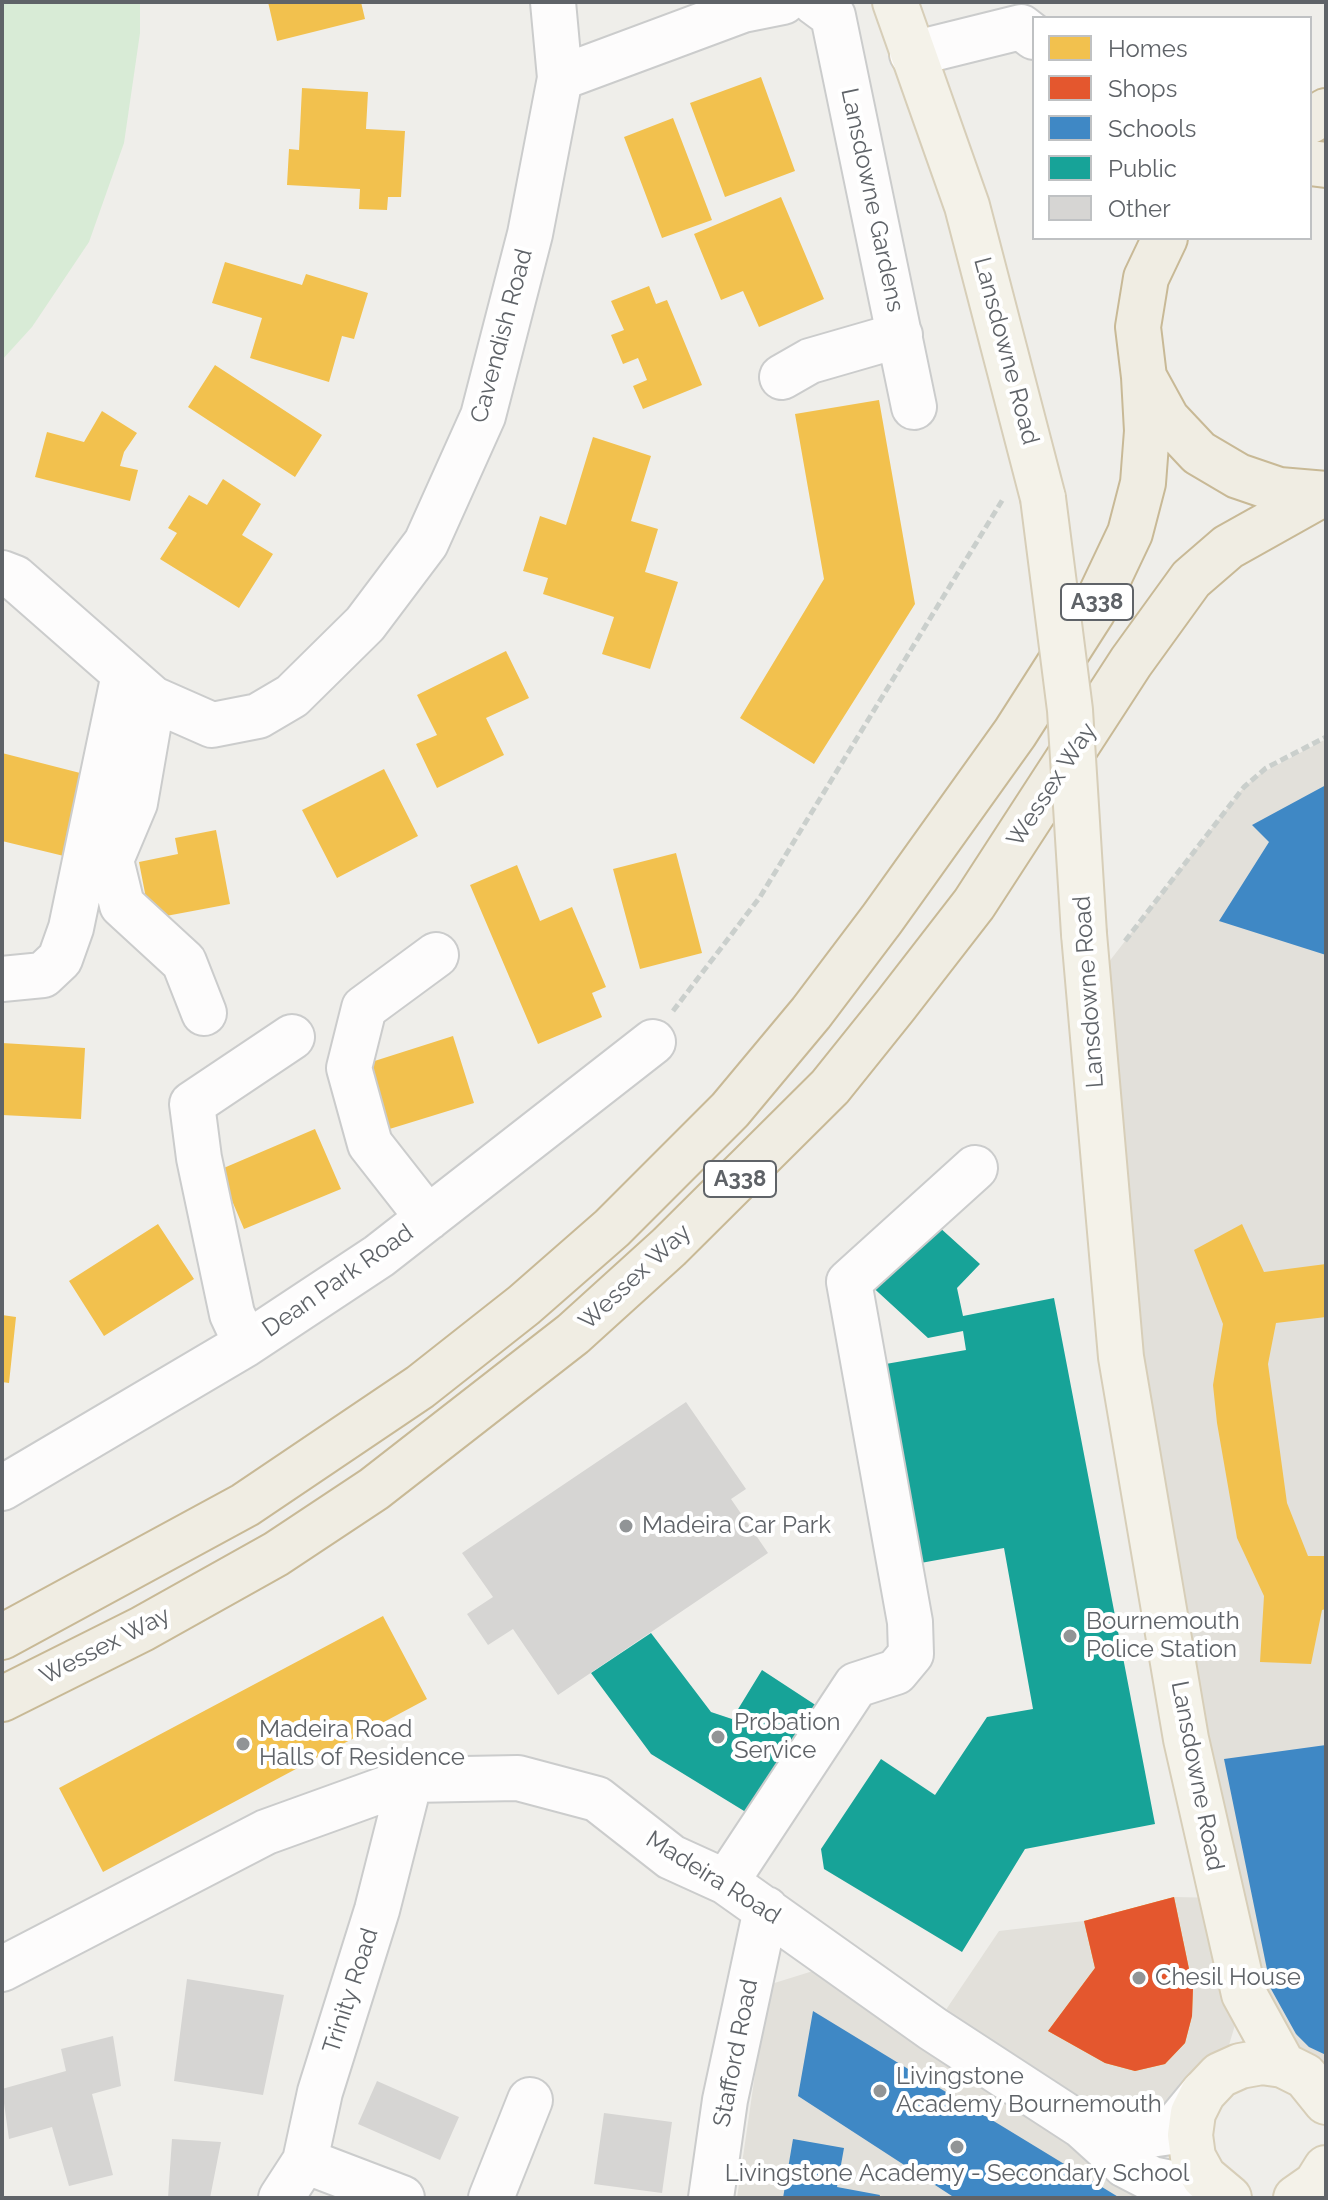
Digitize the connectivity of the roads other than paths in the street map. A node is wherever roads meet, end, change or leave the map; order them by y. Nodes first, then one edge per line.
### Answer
1 (553, 2) edge
2 (783, 2) edge
3 (814, 2) edge
4 (895, 2) edge
5 (1032, 35) edge
6 (912, 54) junction
7 (560, 78) junction
8 (1164, 240) edge
9 (900, 335) junction
10 (782, 377) dead end
11 (1144, 377) junction
12 (914, 407) dead end
13 (1323, 495) edge
14 (2, 573) edge
15 (139, 687) junction
16 (436, 955) dead end
17 (2, 979) edge
18 (204, 1013) dead end
19 (292, 1037) dead end
20 (653, 1042) road end
21 (975, 1168) dead end
22 (428, 1218) junction
23 (246, 1344) junction
24 (2, 1488) edge
25 (2, 1637) edge
26 (2, 1699) edge
27 (410, 1780) junction
28 (726, 1882) junction
29 (766, 1909) junction
30 (2, 1969) edge
31 (1244, 1994) junction
32 (1310, 2081) edge
33 (1212, 2084) junction
34 (530, 2100) dead end
35 (1082, 2126) junction
36 (305, 2161) junction
37 (1224, 2195) edge
38 (281, 2198) edge
39 (402, 2198) edge
40 (491, 2198) edge
41 (711, 2198) edge

1 - 7 street, Cavendish Road
2 - 7 street
3 - 9 street, Lansdowne Gardens
4 - 6 main road, Lansdowne Road
5 - 6 street
6 - 31 main road, Lansdowne Road, bridge
7 - 15 street, Cavendish Road
8 - 11 highway
9 - 10 street
9 - 12 street, Lansdowne Gardens
11 - 13 highway
11 - 25 highway, A338
13 - 26 highway, Wessex Way / A338
14 - 15 street, Cavendish Road
15 - 17 street
15 - 18 street
16 - 22 street
19 - 23 street
20 - 22 street, Dean Park Road
21 - 28 street
22 - 23 street, Dean Park Road
23 - 24 street, Dean Park Road
27 - 28 street, Madeira Road
27 - 30 street, Madeira Road
27 - 36 street, Trinity Road
28 - 29 street, Madeira Road
29 - 35 street, Madeira Road
29 - 41 street, Stafford Road
31 - 32 main road, Lansdowne Road
31 - 33 main road, Lansdowne Road
32 - 33 main road
33 - 35 street, Madeira Road
33 - 37 main road, Lansdowne Road
34 - 40 street
35 - 37 street, Madeira Road
36 - 38 street, Trinity Road
36 - 39 street

